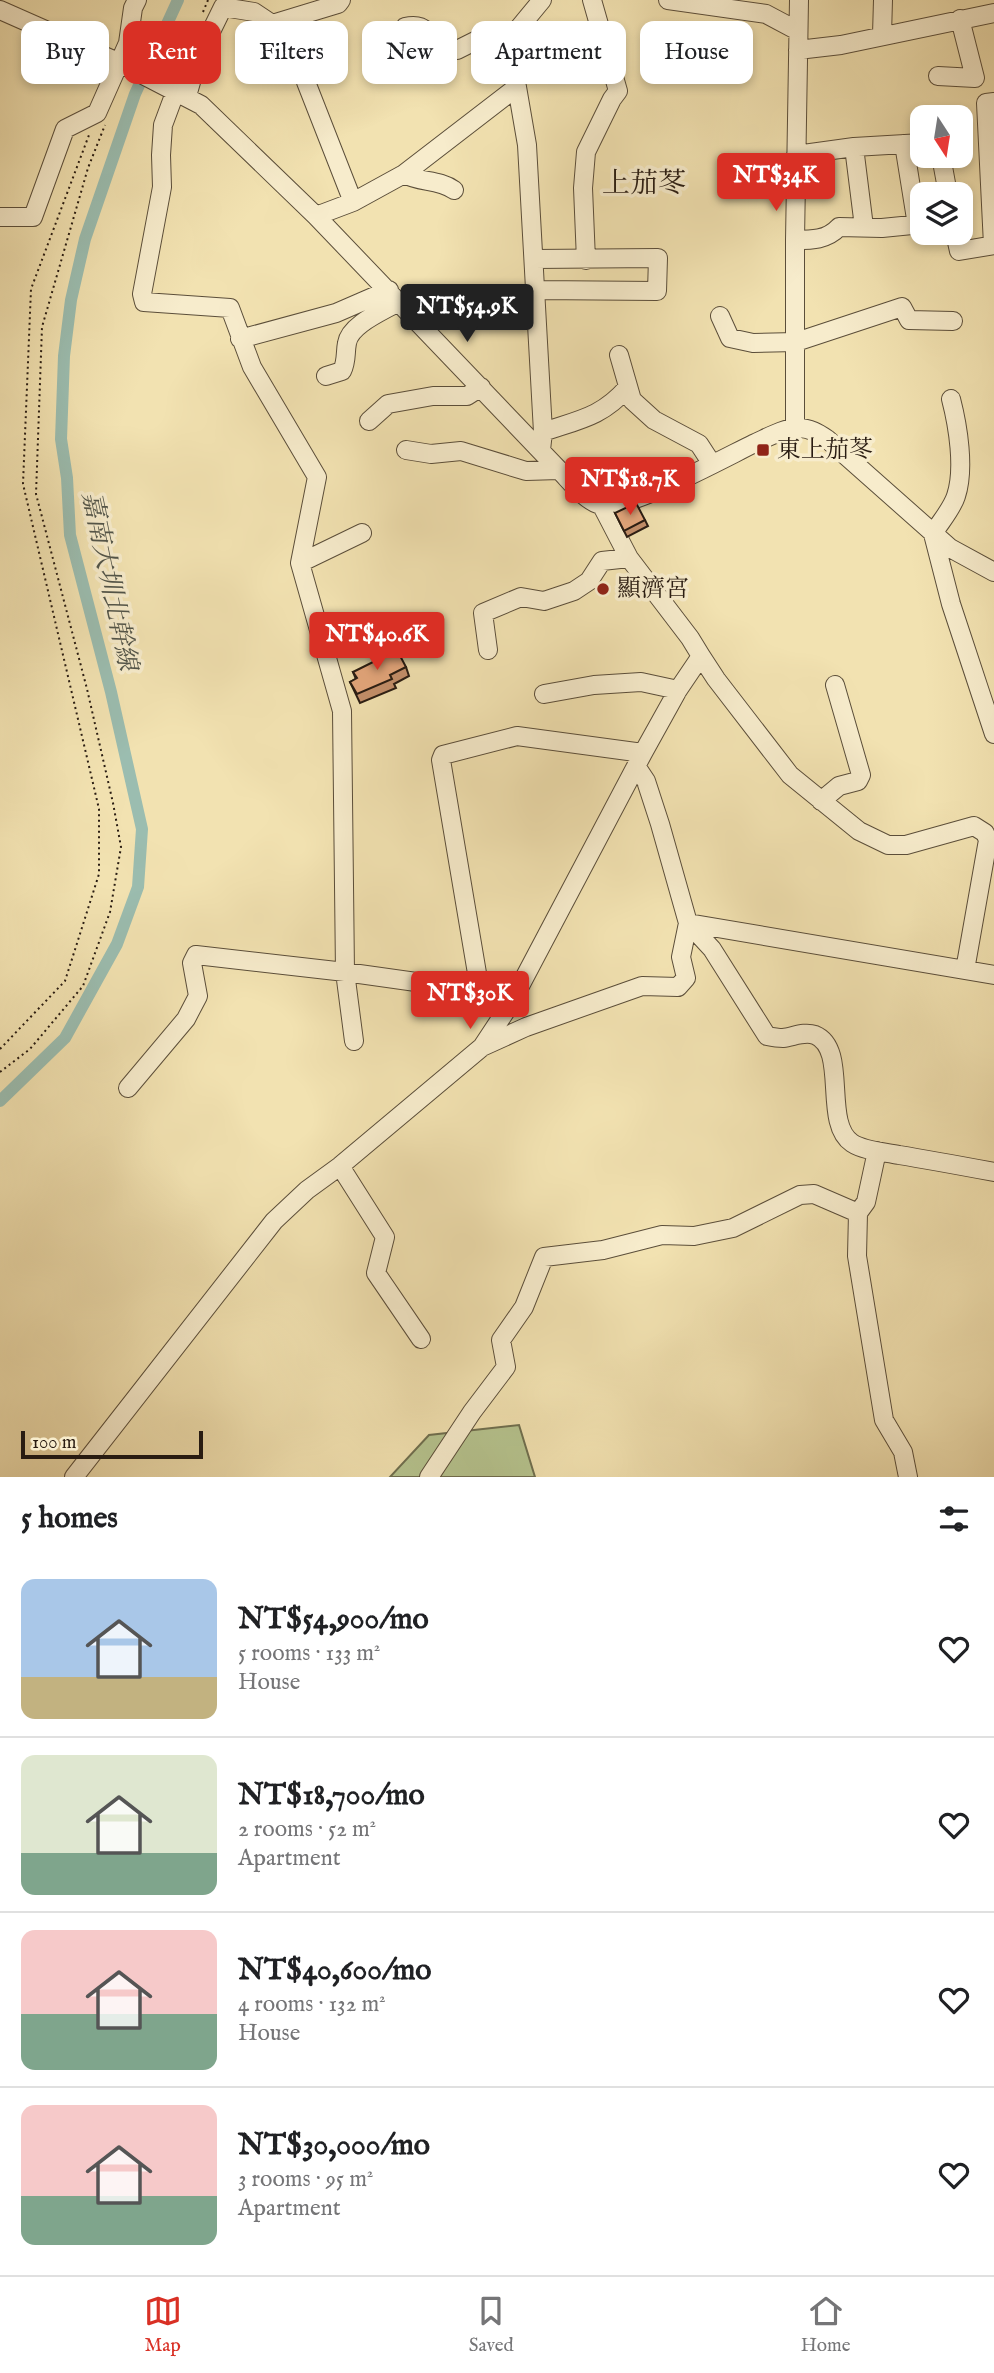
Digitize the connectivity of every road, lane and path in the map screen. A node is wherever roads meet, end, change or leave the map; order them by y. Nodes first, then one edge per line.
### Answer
1 (137, 0) edge
2 (341, 0) edge
3 (542, 0) edge
4 (592, 0) edge
5 (668, 0) edge
6 (799, 0) edge
7 (883, 0) edge
8 (0, 10) edge
9 (994, 13) edge
10 (960, 19) junction
11 (133, 21) edge
12 (525, 21) edge
13 (798, 31) junction
14 (882, 35) junction
15 (798, 50) junction
16 (123, 65) edge
17 (123, 67) edge
18 (938, 76) dead end
19 (163, 84) edge
20 (307, 84) edge
21 (516, 84) edge
22 (517, 87) junction
23 (177, 91) junction
24 (994, 102) edge
25 (103, 116) junction
26 (910, 143) edge
27 (854, 147) junction
28 (796, 155) junction
29 (404, 174) junction
30 (454, 190) dead end
31 (353, 202) junction
32 (316, 216) junction
33 (0, 217) edge
34 (910, 225) edge
35 (864, 228) junction
36 (794, 240) junction
37 (958, 245) edge
38 (993, 245) edge
39 (534, 260) junction
40 (586, 260) junction
41 (536, 290) junction
42 (394, 296) junction
43 (720, 316) dead end
44 (953, 321) dead end
45 (240, 339) junction
46 (796, 342) junction
47 (619, 355) dead end
48 (326, 376) dead end
49 (481, 387) junction
50 (627, 388) junction
51 (951, 399) dead end
52 (369, 421) dead end
53 (795, 428) junction
54 (543, 432) junction
55 (406, 450) dead end
56 (541, 450) junction
57 (712, 464) junction
58 (559, 470) junction
59 (602, 506) junction
60 (362, 533) dead end
61 (933, 534) junction
62 (629, 558) junction
63 (300, 563) junction
64 (994, 572) edge
65 (488, 650) dead end
66 (701, 656) junction
67 (835, 685) dead end
68 (678, 690) junction
69 (544, 694) dead end
70 (994, 734) edge
71 (639, 759) junction
72 (821, 801) junction
73 (688, 923) junction
74 (965, 970) junction
75 (345, 972) junction
76 (994, 975) edge
77 (480, 991) junction
78 (511, 1003) junction
79 (354, 1041) dead end
80 (482, 1047) junction
81 (0, 1049) edge
82 (0, 1072) edge
83 (128, 1088) dead end
84 (877, 1151) junction
85 (340, 1166) junction
86 (994, 1172) edge
87 (858, 1213) junction
88 (421, 1339) dead end
89 (74, 1477) edge
90 (429, 1477) edge
91 (908, 1477) edge

1 - 11 street
2 - 23 street
3 - 12 street
4 - 40 street
5 - 13 street
6 - 13 street
7 - 14 street
8 - 16 street
9 - 10 street
10 - 14 street
10 - 18 street
13 - 15 street
14 - 15 street
15 - 28 street
17 - 25 street
19 - 23 street
20 - 31 street
21 - 22 street
22 - 29 street
22 - 39 street
23 - 32 street
23 - 45 street
24 - 38 street
25 - 33 street
25 - 81 path
25 - 82 path
26 - 27 street
27 - 28 street
27 - 35 street
28 - 36 street
29 - 30 street
29 - 31 street
31 - 32 street
32 - 42 street
34 - 35 street
35 - 36 street
36 - 46 street
37 - 38 street
39 - 40 street
39 - 41 street
40 - 41 street
41 - 54 street
42 - 45 street
42 - 48 street
42 - 49 street
43 - 46 street
44 - 46 street
45 - 63 street
46 - 53 street
47 - 50 street
49 - 52 street
49 - 56 street
50 - 54 street
50 - 57 street
51 - 61 street
53 - 57 street
53 - 61 street
54 - 56 street
55 - 58 street
56 - 58 street
57 - 59 street
58 - 59 street
59 - 62 street
60 - 63 street
61 - 64 street
61 - 70 street
62 - 65 street
62 - 66 street
63 - 75 street
66 - 68 street
66 - 72 street
67 - 72 street
68 - 69 street
68 - 71 street
71 - 73 street
71 - 77 street
71 - 78 street
72 - 74 street
73 - 74 street
73 - 80 street
73 - 84 street
74 - 76 street
75 - 77 street
75 - 79 street
75 - 83 street
77 - 78 street
78 - 80 street
80 - 85 street
84 - 86 street
84 - 87 street
85 - 88 street
85 - 89 street
87 - 90 street
87 - 91 street

